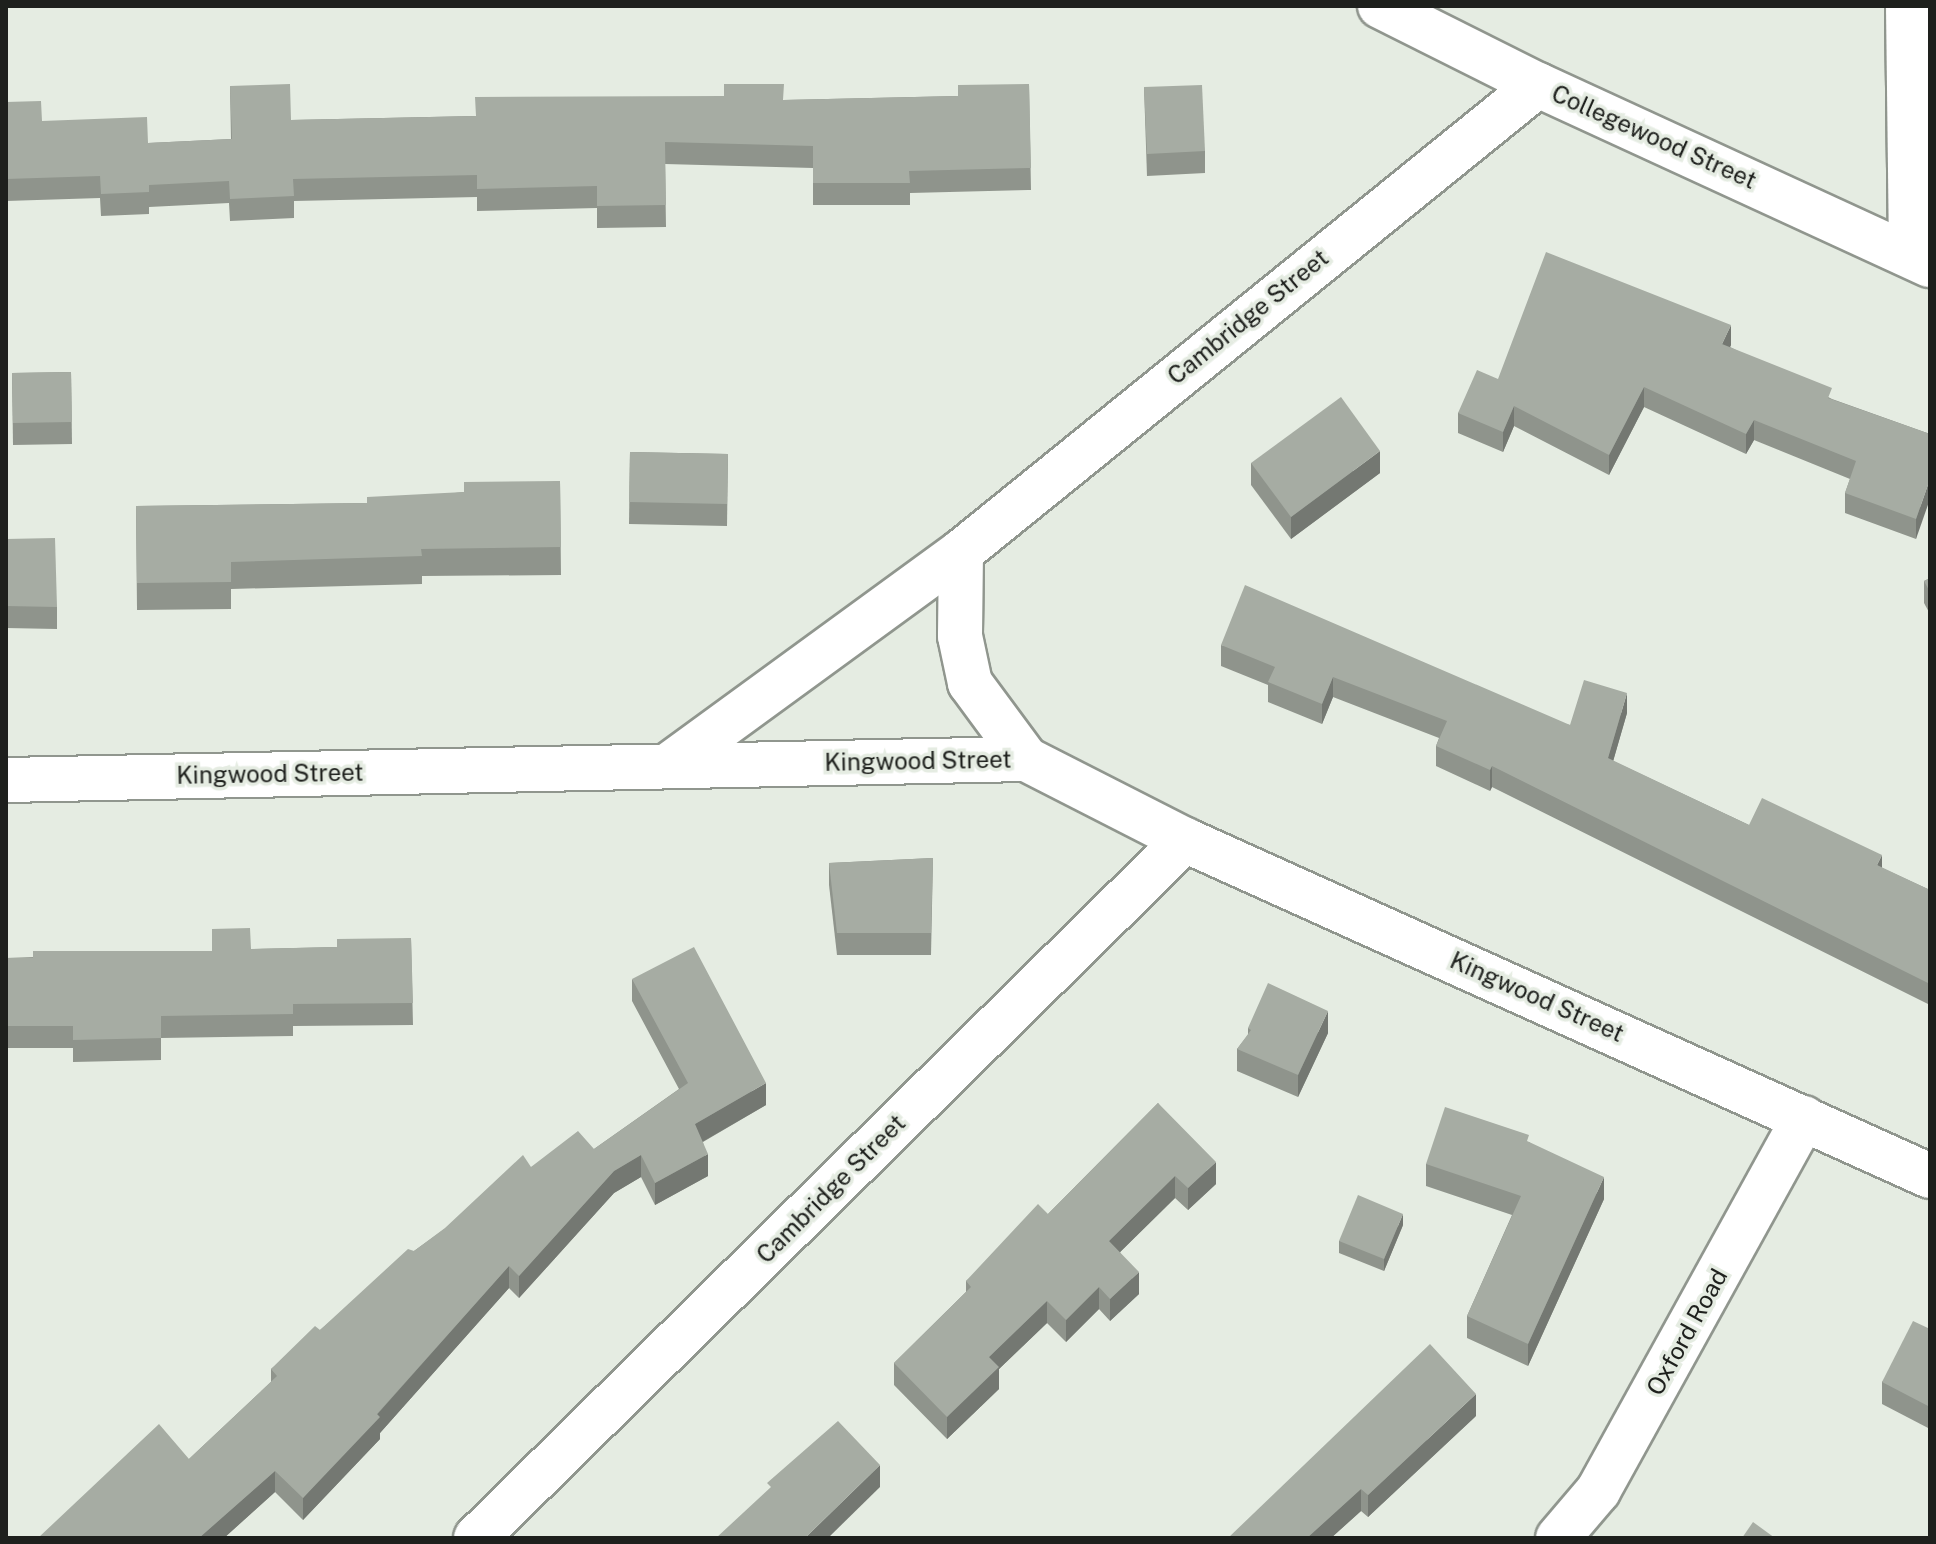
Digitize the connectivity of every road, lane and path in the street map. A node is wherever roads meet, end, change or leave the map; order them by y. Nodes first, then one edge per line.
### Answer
1 (1380, 6) edge
2 (1908, 6) edge
3 (1538, 85) junction
4 (1921, 260) edge
5 (961, 552) junction
6 (1026, 759) junction
7 (669, 765) junction
8 (6, 780) edge
9 (1185, 840) junction
10 (1804, 1118) junction
11 (1930, 1176) edge
12 (476, 1538) edge
13 (1558, 1538) edge

1 - 3 street, Collegewood Street
2 - 4 street
3 - 4 street, Collegewood Street
3 - 5 street, Cambridge Street
5 - 6 street
5 - 7 street, Cambridge Street
6 - 7 street, Kingwood Street
6 - 9 street, Kingwood Street
7 - 8 street, Kingwood Street
9 - 10 street, Kingwood Street
9 - 12 street, Cambridge Street
10 - 11 street, Kingwood Street
10 - 13 street, Oxford Road

